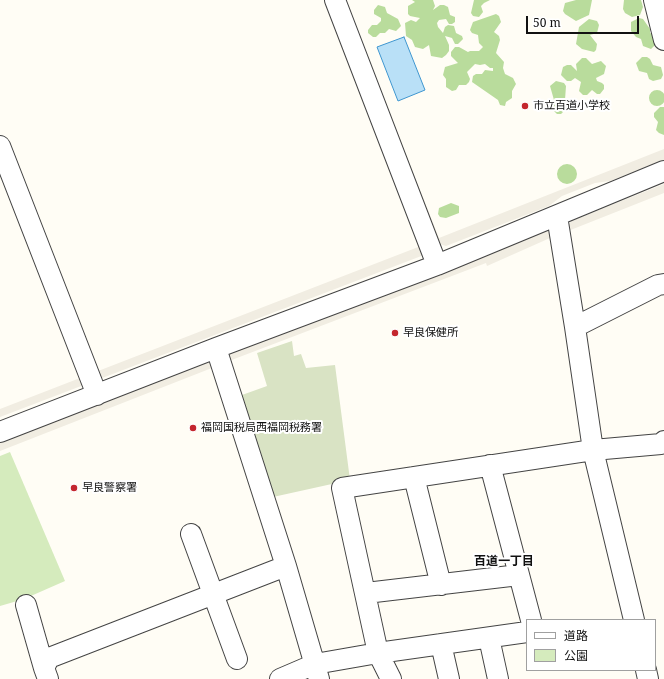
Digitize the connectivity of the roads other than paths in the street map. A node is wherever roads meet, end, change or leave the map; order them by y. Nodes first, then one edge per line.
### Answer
1 (335, 0) edge
2 (654, 0) edge
3 (664, 38) edge
4 (0, 146) edge
5 (664, 171) edge
6 (557, 216) junction
7 (437, 266) junction
8 (664, 284) edge
9 (575, 327) junction
10 (216, 348) junction
11 (97, 395) junction
12 (0, 432) edge
13 (664, 441) edge
14 (592, 450) junction
15 (490, 466) junction
16 (414, 477) junction
17 (191, 534) dead end
18 (286, 566) junction
19 (519, 575) junction
20 (441, 585) junction
21 (213, 594) junction
22 (366, 594) junction
23 (26, 605) dead end
24 (531, 619) edge
25 (634, 619) edge
26 (526, 632) edge
27 (489, 638) junction
28 (441, 644) junction
29 (378, 653) junction
30 (237, 659) dead end
31 (317, 672) edge
32 (46, 673) edge
33 (280, 679) edge
34 (391, 679) edge
35 (449, 679) edge
36 (498, 679) edge

1 - 7 street
2 - 3 street
4 - 11 street
5 - 6 street
6 - 7 street
6 - 9 street
7 - 10 street
8 - 9 street
9 - 14 street
10 - 11 street
10 - 18 street
11 - 12 street
13 - 14 street
14 - 15 street
14 - 25 street
15 - 16 street
15 - 19 street
16 - 20 street
16 - 22 street
17 - 21 street
18 - 21 street
18 - 31 street
19 - 20 street
19 - 24 street
20 - 22 street
21 - 30 street
21 - 32 street
22 - 29 street
23 - 32 street
26 - 27 street
27 - 28 street
27 - 36 street
28 - 29 street
28 - 35 street
29 - 31 street
29 - 34 street
31 - 33 street

